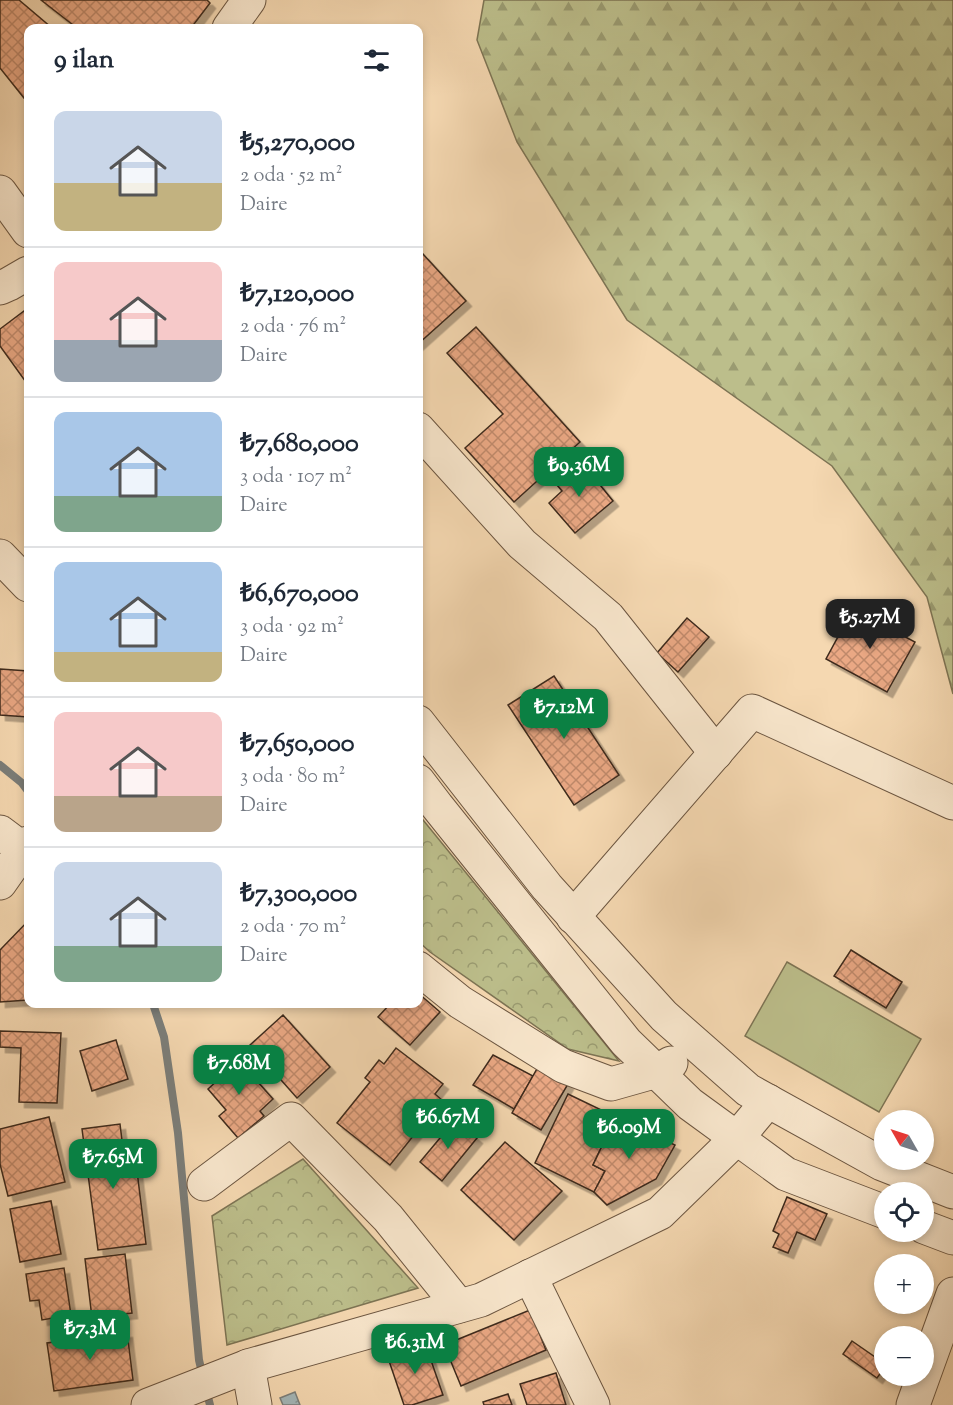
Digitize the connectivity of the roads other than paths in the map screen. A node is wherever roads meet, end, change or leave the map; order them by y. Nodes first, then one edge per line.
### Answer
1 (249, 0) edge
2 (232, 24) edge
3 (0, 192) edge
4 (24, 225) edge
5 (24, 275) edge
6 (0, 288) edge
7 (423, 435) edge
8 (0, 556) edge
9 (24, 581) edge
10 (423, 728) edge
11 (716, 753) junction
12 (423, 788) edge
13 (953, 803) edge
14 (17, 842) edge
15 (0, 883) edge
16 (573, 917) junction
17 (423, 972) edge
18 (698, 1046) junction
19 (657, 1071) junction
20 (768, 1101) junction
21 (737, 1138) junction
22 (204, 1184) dead end
23 (953, 1192) edge
24 (874, 1208) edge
25 (934, 1231) edge
26 (953, 1238) edge
27 (530, 1276) junction
28 (953, 1294) edge
29 (459, 1306) junction
30 (248, 1366) junction
31 (153, 1403) edge
32 (255, 1405) edge
33 (593, 1405) edge
34 (914, 1405) edge

1 - 2 street
3 - 4 street
5 - 6 street
7 - 11 street
8 - 9 street
10 - 16 street
11 - 13 street
11 - 16 street
12 - 19 street
14 - 15 street
16 - 18 street
17 - 19 street
18 - 19 street
18 - 20 street
19 - 21 street
20 - 21 street
20 - 23 street
21 - 24 street
21 - 27 street
22 - 29 street
25 - 26 street
27 - 29 street
27 - 33 street
28 - 34 street
29 - 30 street
30 - 31 street
30 - 32 street

